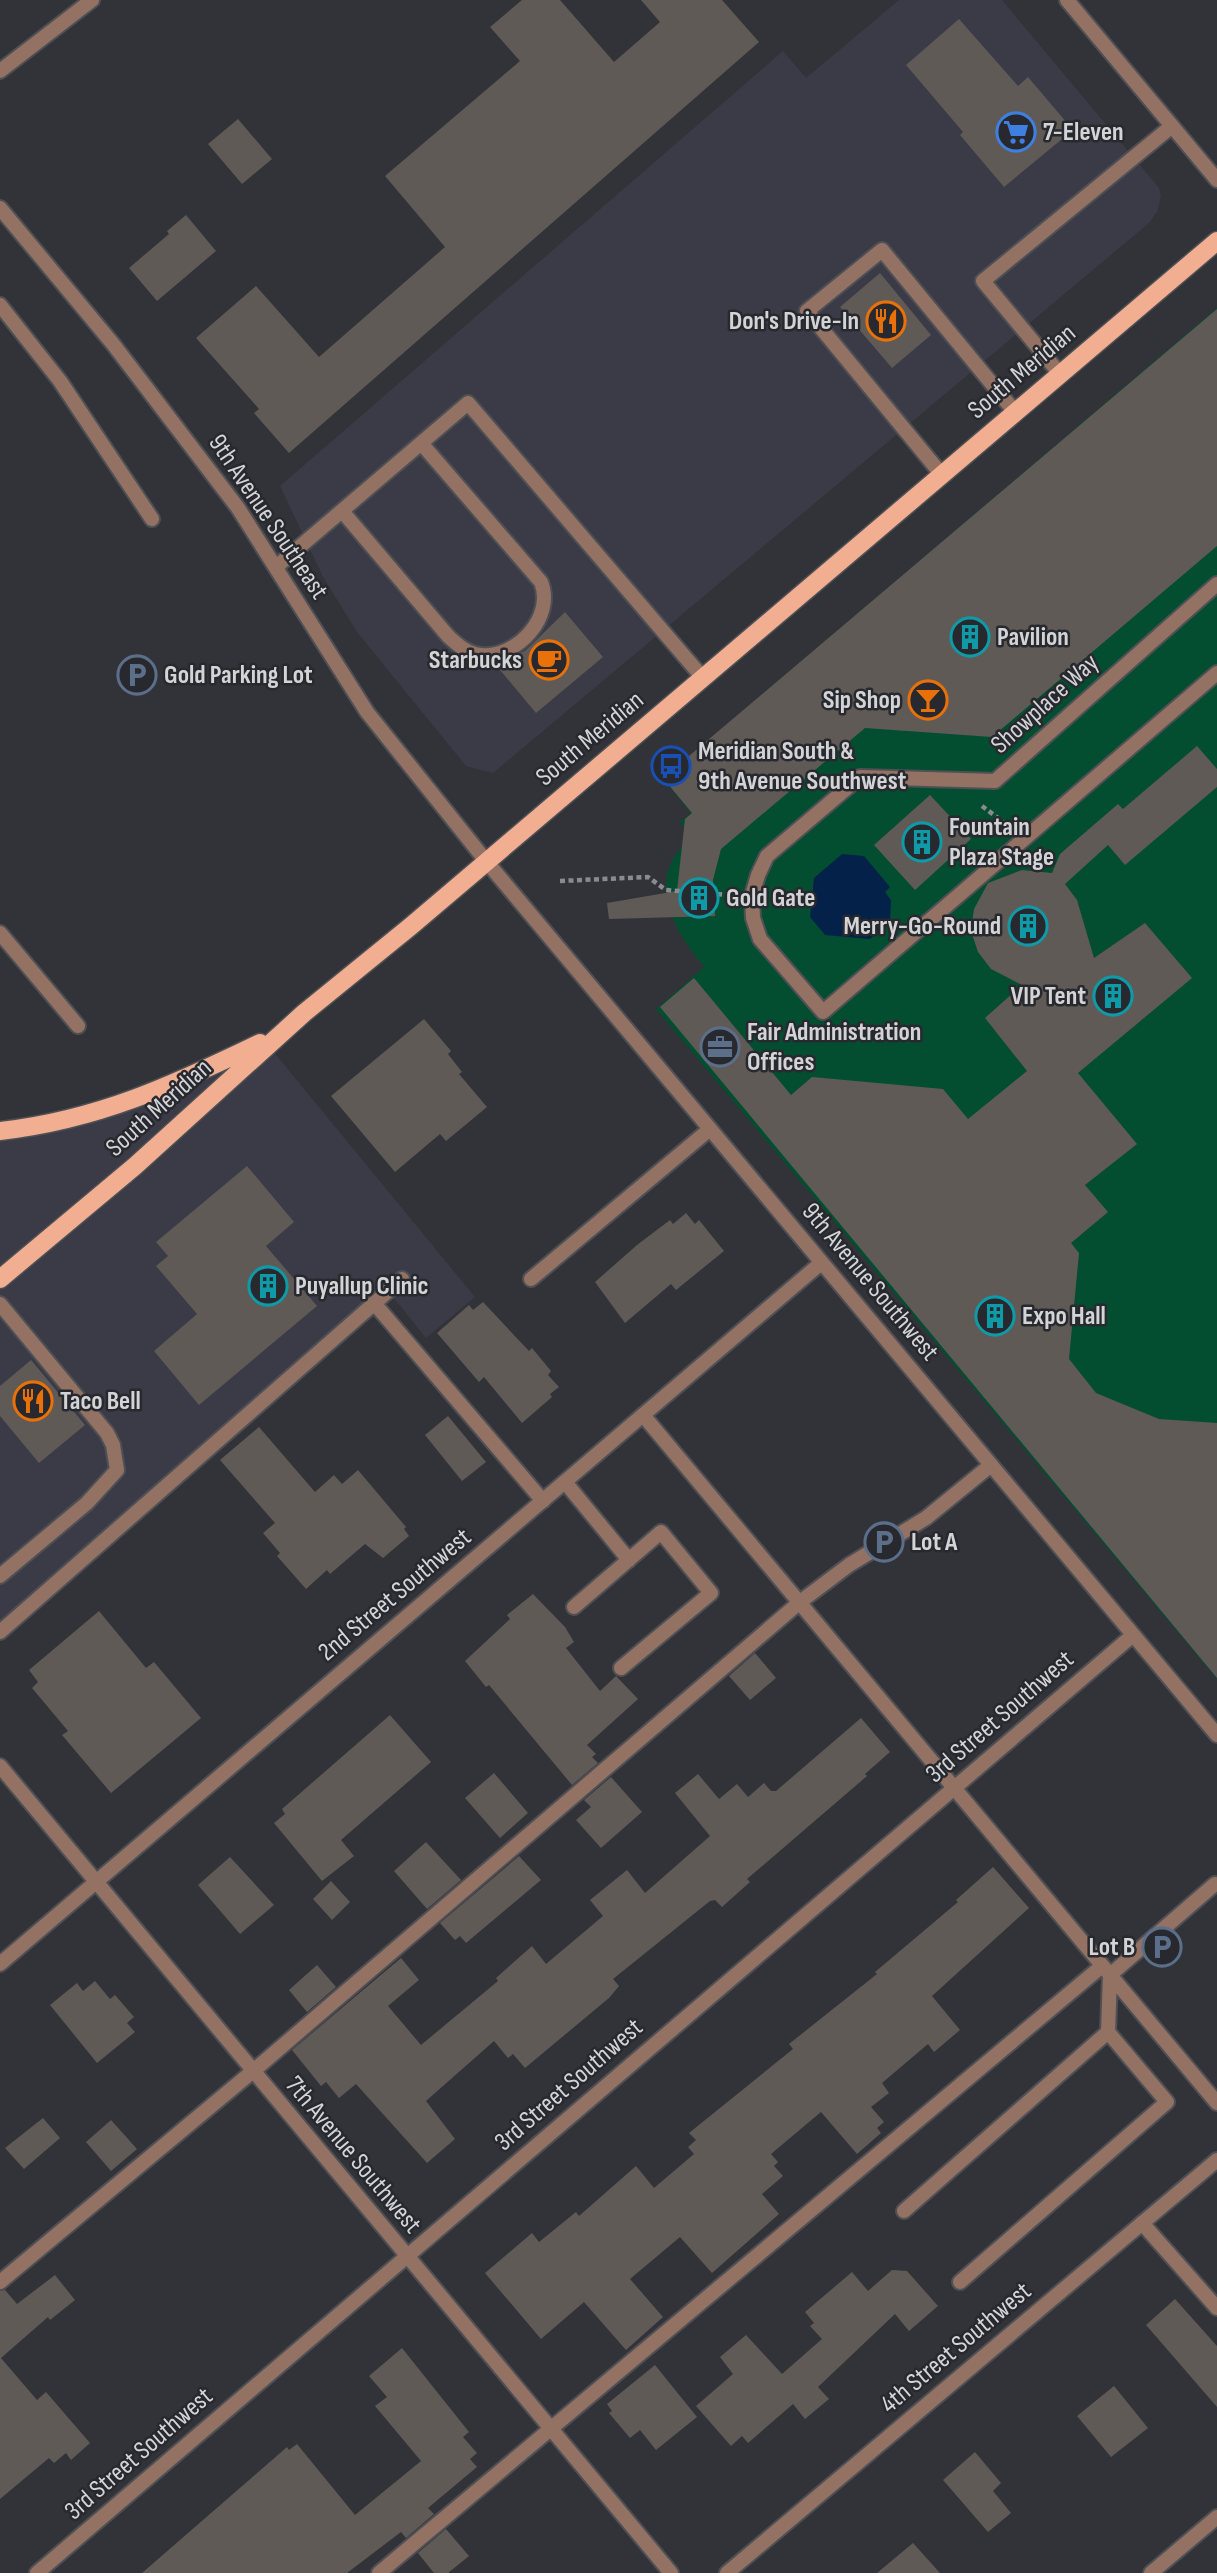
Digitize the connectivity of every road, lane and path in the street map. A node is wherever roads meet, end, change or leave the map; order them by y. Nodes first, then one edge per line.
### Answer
1 (92, 0) edge
2 (1067, 0) edge
3 (0, 71) edge
4 (1172, 126) junction
5 (1217, 180) edge
6 (0, 208) edge
7 (1217, 241) edge
8 (0, 305) edge
9 (1060, 374) junction
10 (1015, 412) junction
11 (421, 443) junction
12 (942, 475) junction
13 (342, 511) junction
14 (152, 519) dead end
15 (276, 567) junction
16 (1217, 584) edge
17 (1217, 673) edge
18 (703, 678) junction
19 (949, 779) junction
20 (1024, 839) junction
21 (486, 861) junction
22 (560, 881) dead end
23 (752, 896) junction
24 (0, 933) edge
25 (304, 1013) junction
26 (78, 1026) dead end
27 (710, 1129) junction
28 (0, 1131) edge
29 (821, 1263) junction
30 (0, 1279) edge
31 (402, 1279) dead end
32 (531, 1279) dead end
33 (374, 1303) junction
34 (0, 1304) edge
35 (643, 1415) junction
36 (991, 1465) junction
37 (565, 1482) junction
38 (543, 1501) junction
39 (629, 1560) junction
40 (0, 1576) edge
41 (800, 1602) junction
42 (575, 1607) dead end
43 (0, 1632) edge
44 (1133, 1635) junction
45 (621, 1668) dead end
46 (1217, 1735) edge
47 (0, 1766) edge
48 (954, 1788) junction
49 (95, 1883) junction
50 (1215, 1884) edge
51 (0, 1964) edge
52 (1106, 1970) junction
53 (1108, 2032) junction
54 (252, 2072) junction
55 (1217, 2103) edge
56 (1217, 2160) edge
57 (904, 2211) dead end
58 (1142, 2223) junction
59 (406, 2257) junction
60 (0, 2282) edge
61 (960, 2282) dead end
62 (1217, 2308) edge
63 (549, 2427) junction
64 (1217, 2517) edge
65 (37, 2573) edge
66 (379, 2573) edge
67 (671, 2573) edge
68 (727, 2573) edge
69 (1151, 2573) edge

1 - 3 street
2 - 4 street
4 - 5 street
4 - 9 street
6 - 15 street, 9th Avenue Southeast
7 - 9 main road, South Meridian
8 - 14 street
9 - 10 main road, South Meridian
10 - 12 main road, South Meridian
10 - 12 street
11 - 13 street
11 - 13 street
11 - 18 street
12 - 18 main road, South Meridian
13 - 15 street
15 - 21 street, 9th Avenue Southeast
16 - 19 street, Showplace Way
17 - 20 street, Showplace Way
18 - 21 main road, South Meridian
19 - 20 path
19 - 23 street, Showplace Way
20 - 23 street, Showplace Way
21 - 25 main road, South Meridian
21 - 27 street, 9th Avenue Southwest
22 - 23 path
24 - 26 street
25 - 28 main road
25 - 30 main road, South Meridian
27 - 29 street, 9th Avenue Southwest
27 - 32 street
29 - 35 street, 2nd Street Southwest
29 - 36 street, 9th Avenue Southwest
31 - 33 street
33 - 38 street
33 - 43 street
34 - 40 street
35 - 37 street, 2nd Street Southwest
35 - 41 street
36 - 41 street
36 - 44 street, 9th Avenue Southwest
37 - 38 street, 2nd Street Southwest
37 - 39 street
38 - 49 street, 2nd Street Southwest
39 - 42 street
39 - 45 street
41 - 48 street
41 - 54 street
44 - 46 street, 9th Avenue Southwest
44 - 48 street, 3rd Street Southwest
47 - 49 street, 7th Avenue Southwest
48 - 52 street
48 - 59 street, 3rd Street Southwest
49 - 51 street, 2nd Street Southwest
49 - 54 street, 7th Avenue Southwest
50 - 52 street
52 - 53 street
52 - 55 street
52 - 63 street
53 - 57 street
53 - 61 street
54 - 59 street, 7th Avenue Southwest
54 - 60 street
56 - 58 street, 4th Street Southwest
58 - 62 street
58 - 68 street, 4th Street Southwest
59 - 63 street, 7th Avenue Southwest
59 - 65 street, 3rd Street Southwest
63 - 66 street
63 - 67 street, 7th Avenue Southwest
64 - 69 street

